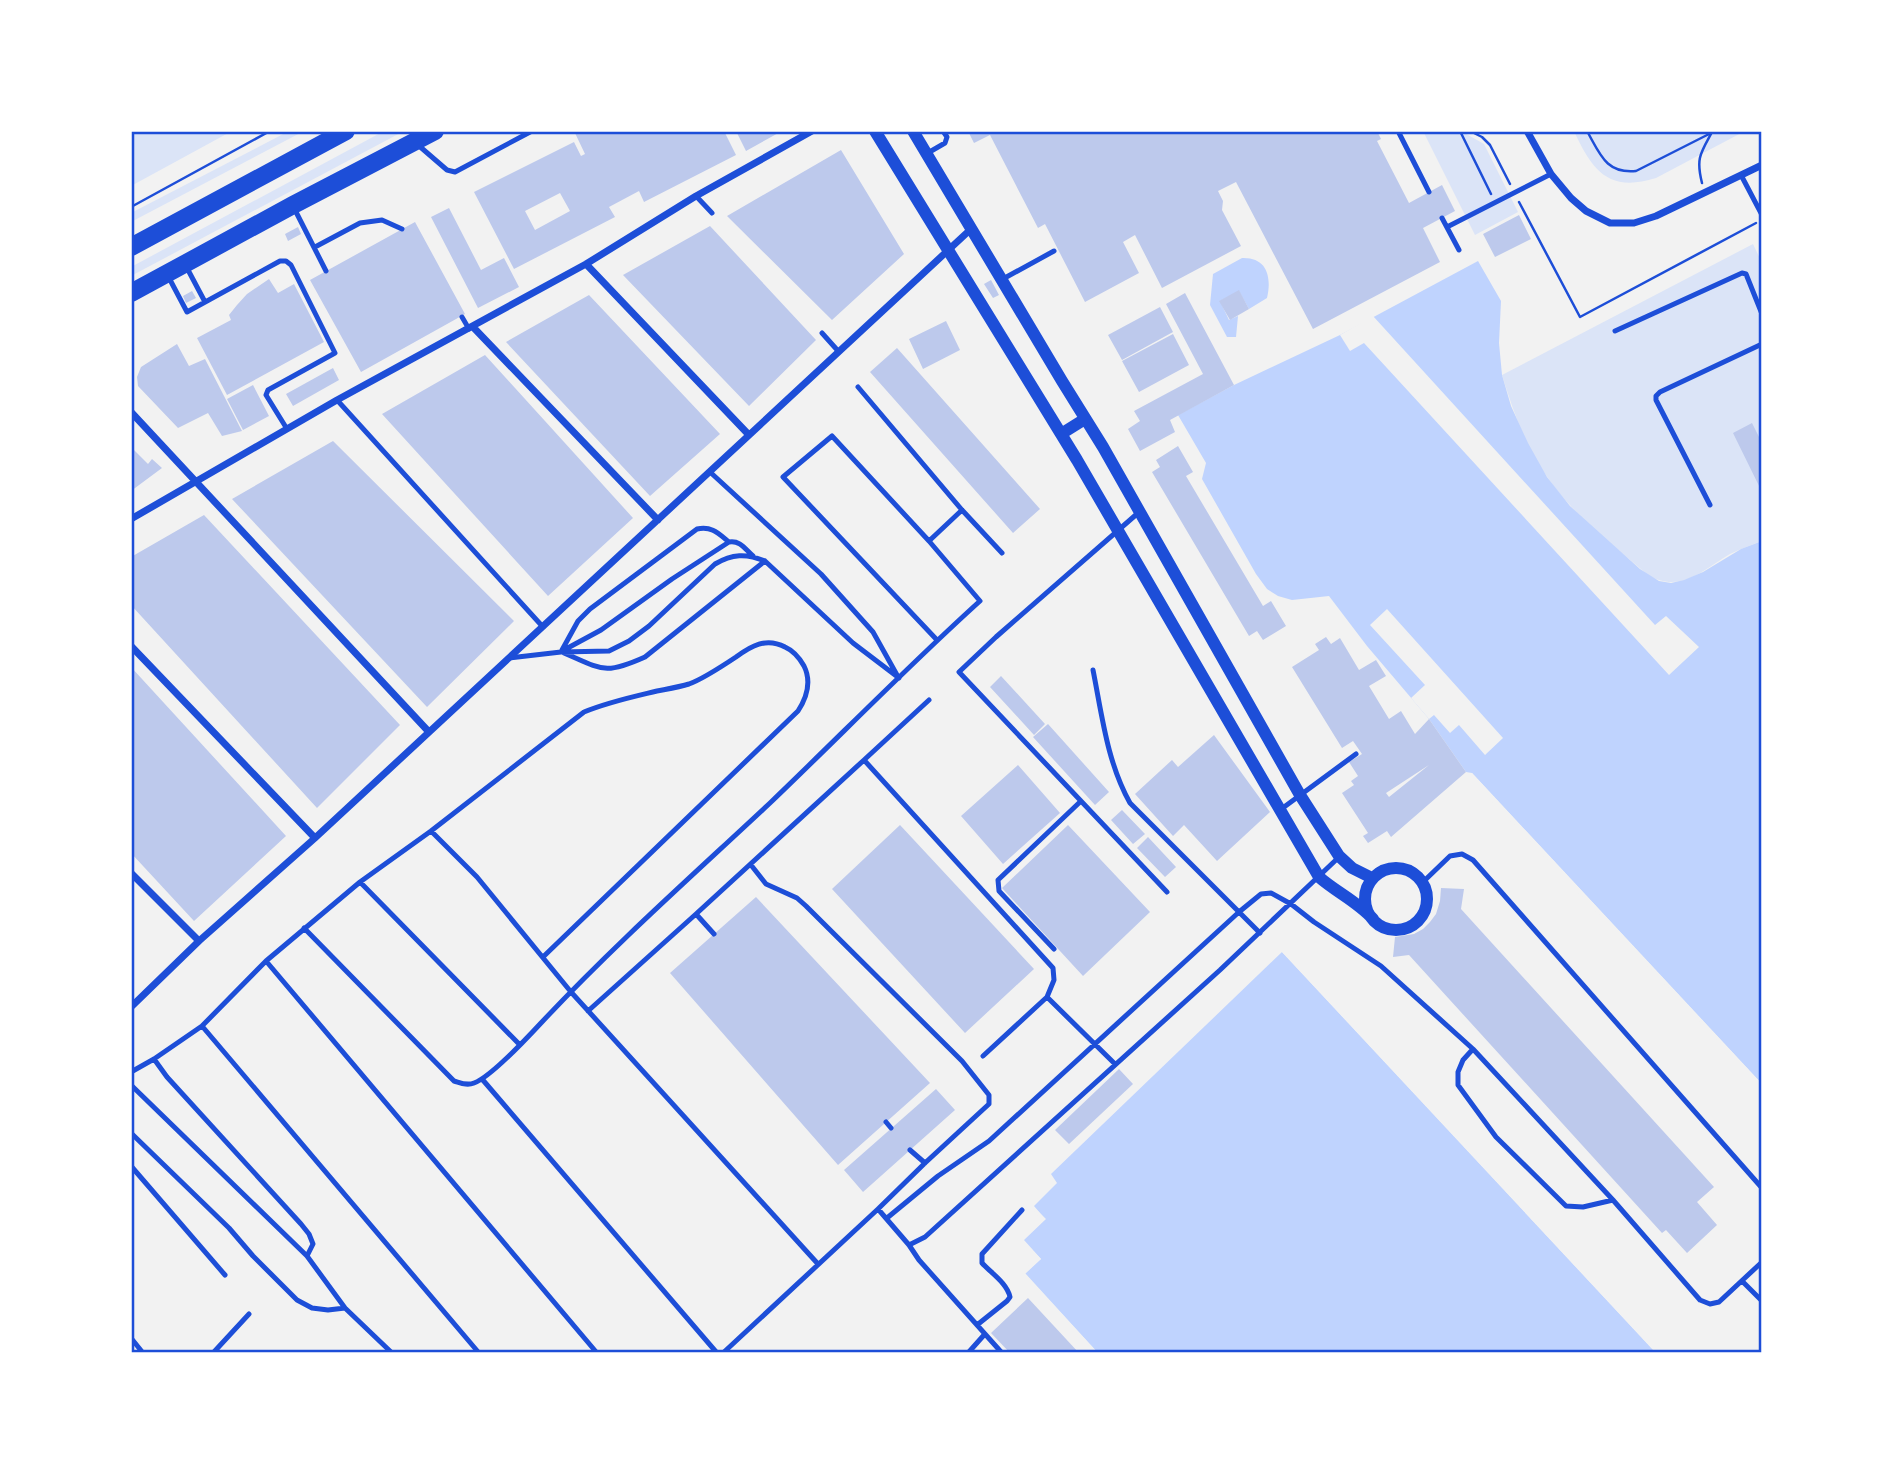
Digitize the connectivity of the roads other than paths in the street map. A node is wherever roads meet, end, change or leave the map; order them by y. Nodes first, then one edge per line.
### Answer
1 (346, 131) edge
2 (435, 131) edge
3 (532, 131) edge
4 (812, 131) edge
5 (875, 131) edge
6 (914, 131) edge
7 (943, 131) edge
8 (1398, 131) edge
9 (1527, 131) edge
10 (414, 142) junction
11 (926, 154) junction
12 (1762, 165) edge
13 (1551, 174) junction
14 (1741, 176) junction
15 (1429, 192) dead end
16 (696, 196) junction
17 (293, 205) junction
18 (712, 213) dead end
19 (1442, 218) dead end
20 (1762, 218) edge
21 (1447, 227) junction
22 (402, 229) dead end
23 (971, 229) junction
24 (131, 247) edge
25 (315, 247) junction
26 (1459, 250) dead end
27 (948, 251) junction
28 (1054, 251) dead end
29 (185, 263) junction
30 (586, 264) junction
31 (326, 271) dead end
32 (167, 273) junction
33 (1001, 280) junction
34 (131, 293) edge
35 (205, 302) junction
36 (1762, 314) edge
37 (462, 317) dead end
38 (471, 328) junction
39 (1615, 331) dead end
40 (822, 333) dead end
41 (1762, 344) edge
42 (839, 352) junction
43 (858, 387) dead end
44 (337, 400) junction
45 (131, 412) edge
46 (1085, 419) junction
47 (287, 429) junction
48 (1062, 434) junction
49 (749, 435) junction
50 (710, 472) junction
51 (197, 480) junction
52 (1710, 505) dead end
53 (962, 510) junction
54 (1140, 511) junction
55 (131, 519) edge
56 (658, 520) junction
57 (1118, 529) junction
58 (929, 541) junction
59 (729, 542) junction
60 (1002, 553) dead end
61 (753, 556) junction
62 (765, 561) junction
63 (543, 627) junction
64 (937, 640) junction
65 (131, 646) edge
66 (561, 652) junction
67 (509, 658) junction
68 (1093, 670) dead end
69 (899, 678) junction
70 (929, 700) dead end
71 (429, 732) junction
72 (1356, 754) dead end
73 (864, 760) junction
74 (1300, 795) junction
75 (1081, 801) junction
76 (1280, 810) junction
77 (431, 831) junction
78 (315, 838) junction
79 (1339, 856) junction
80 (751, 864) junction
81 (131, 873) edge
82 (1319, 877) junction
83 (1372, 878) junction
84 (360, 882) junction
85 (1423, 882) junction
86 (1167, 892) dead end
87 (1291, 904) junction
88 (1239, 912) junction
89 (696, 914) junction
90 (1373, 919) junction
91 (304, 928) junction
92 (1260, 933) junction
93 (714, 934) dead end
94 (199, 941) junction
95 (1054, 949) dead end
96 (544, 957) junction
97 (266, 961) junction
98 (571, 992) junction
99 (1047, 997) junction
100 (131, 1007) edge
101 (588, 1011) junction
102 (202, 1026) junction
103 (1095, 1044) junction
104 (520, 1045) junction
105 (1472, 1049) junction
106 (984, 1056) dead end
107 (154, 1059) junction
108 (1115, 1064) junction
109 (131, 1072) edge
110 (482, 1079) junction
111 (131, 1085) edge
112 (886, 1122) dead end
113 (891, 1128) dead end
114 (131, 1133) edge
115 (911, 1150) dead end
116 (925, 1163) junction
117 (131, 1166) edge
118 (1762, 1188) edge
119 (1613, 1199) junction
120 (878, 1209) junction
121 (1022, 1210) dead end
122 (887, 1218) junction
123 (909, 1245) junction
124 (307, 1256) junction
125 (1762, 1262) edge
126 (818, 1264) junction
127 (225, 1275) dead end
128 (1742, 1281) junction
129 (1762, 1301) edge
130 (345, 1308) junction
131 (249, 1314) dead end
132 (976, 1325) junction
133 (984, 1335) junction
134 (131, 1338) edge
135 (143, 1353) edge
136 (213, 1353) edge
137 (392, 1353) edge
138 (479, 1353) edge
139 (597, 1353) edge
140 (717, 1353) edge
141 (723, 1353) edge
142 (968, 1353) edge
143 (1002, 1353) edge

1 - 24 highway
2 - 10 highway
3 - 10 lane
4 - 16 street
5 - 27 street
6 - 11 street
7 - 11 lane
8 - 15 lane
9 - 13 street
10 - 17 highway
11 - 23 street
12 - 14 street
13 - 14 street
13 - 21 lane
14 - 20 lane
16 - 18 lane
16 - 30 street
17 - 25 lane
17 - 29 highway
19 - 21 lane
21 - 26 lane
22 - 25 lane
23 - 27 street
23 - 33 street
25 - 31 lane
27 - 42 street
27 - 48 street
28 - 33 lane
29 - 32 highway
29 - 35 lane
30 - 38 street
30 - 49 street
32 - 34 highway
32 - 35 lane
33 - 46 street
35 - 47 lane
36 - 39 lane
37 - 38 lane
38 - 44 street
38 - 56 street
40 - 42 lane
41 - 52 lane
42 - 49 street
43 - 53 lane
44 - 47 street
44 - 63 lane
45 - 51 street
46 - 48 street
46 - 54 street
47 - 51 street
48 - 57 street
49 - 50 street
50 - 56 street
50 - 69 lane
51 - 55 street
51 - 71 street
53 - 58 lane
53 - 60 lane
54 - 57 lane
54 - 74 street
56 - 63 street
57 - 75 lane
57 - 76 street
58 - 64 lane
58 - 64 lane
59 - 61 lane
59 - 66 lane
59 - 66 lane
61 - 62 lane
61 - 66 lane
62 - 66 lane
62 - 69 lane
63 - 67 street
64 - 69 lane
65 - 78 street
66 - 67 lane
67 - 71 street
68 - 88 lane
69 - 98 lane
70 - 73 lane
71 - 78 street
72 - 74 lane
73 - 80 lane
73 - 99 lane
74 - 76 lane
74 - 79 street
75 - 86 lane
75 - 95 lane
76 - 82 street
77 - 84 lane
77 - 96 lane
77 - 96 lane
78 - 94 street
79 - 82 lane
79 - 83 street
80 - 89 lane
80 - 116 lane
81 - 94 street
82 - 87 lane
82 - 90 street
83 - 85 street
83 - 90 street
84 - 91 lane
84 - 104 lane
85 - 90 street
85 - 118 lane
87 - 88 lane
87 - 92 lane
87 - 105 lane
88 - 92 lane
88 - 103 lane
89 - 93 lane
89 - 101 lane
91 - 97 lane
91 - 110 lane
92 - 108 lane
94 - 100 street
96 - 98 lane
97 - 102 lane
97 - 139 lane
98 - 101 lane
98 - 104 lane
99 - 103 lane
99 - 106 lane
101 - 126 lane
102 - 107 lane
102 - 138 lane
103 - 108 lane
103 - 122 lane
104 - 110 lane
105 - 119 lane
105 - 119 lane
107 - 109 lane
107 - 124 lane
108 - 123 lane
110 - 140 lane
111 - 124 lane
112 - 113 lane
114 - 130 lane
115 - 116 lane
116 - 120 lane
117 - 127 lane
119 - 128 lane
120 - 122 lane
120 - 126 lane
121 - 132 lane
122 - 123 lane
123 - 132 lane
124 - 130 lane
125 - 128 lane
126 - 141 lane
128 - 129 lane
130 - 137 lane
131 - 136 lane
132 - 133 lane
133 - 142 lane
133 - 143 lane
134 - 135 lane

